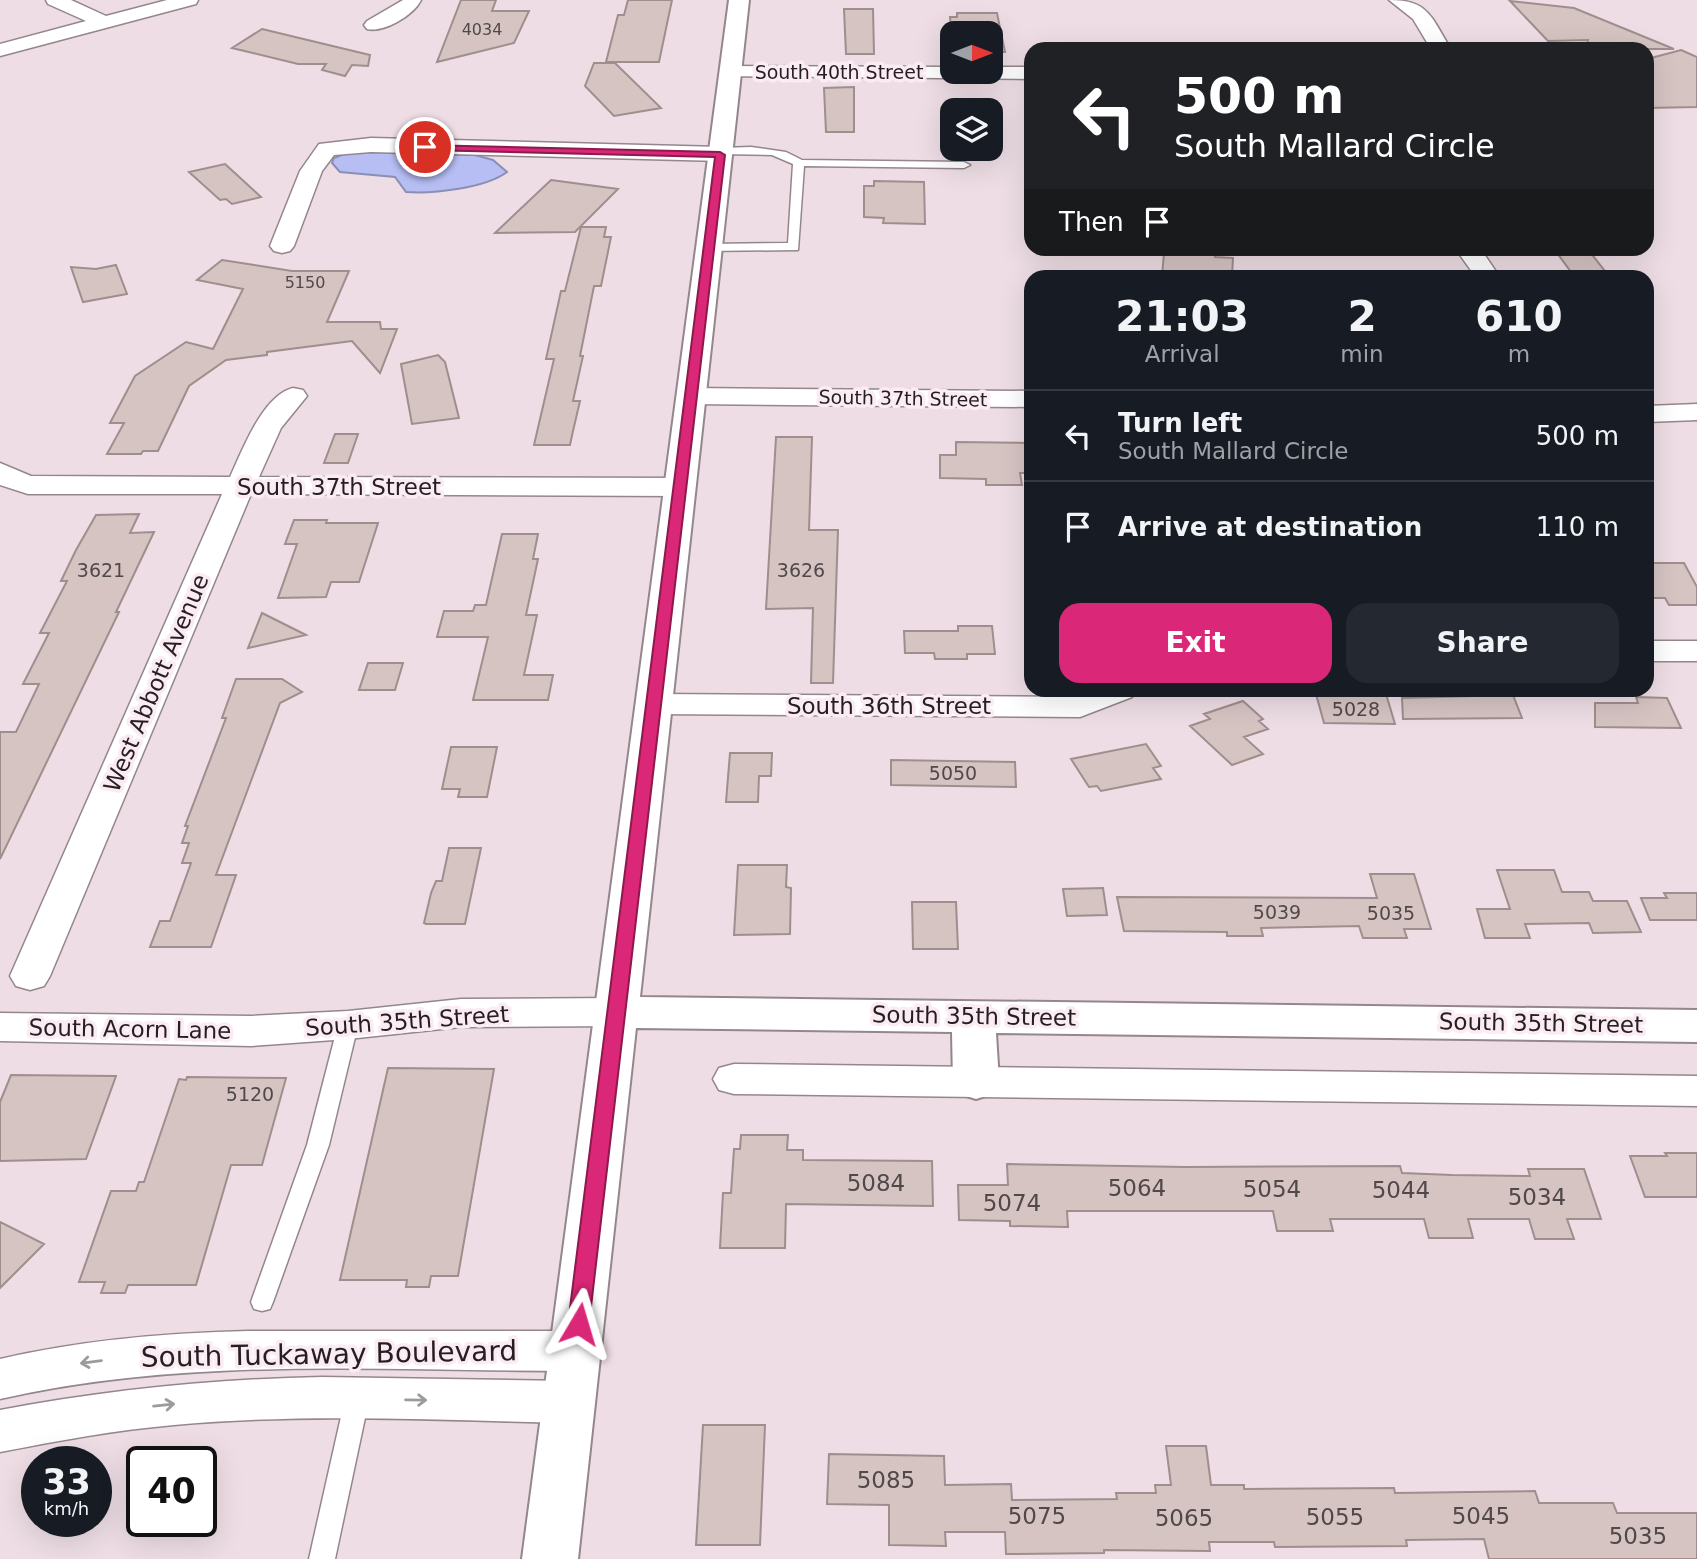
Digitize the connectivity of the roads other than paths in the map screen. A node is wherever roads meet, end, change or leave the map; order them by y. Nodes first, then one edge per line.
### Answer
1 (55, 0) edge
2 (189, 0) edge
3 (412, 0) edge
4 (739, 0) edge
5 (1398, 0) edge
6 (106, 23) junction
7 (374, 25) dead end
8 (1437, 42) edge
9 (0, 50) edge
10 (731, 72) junction
11 (1024, 73) edge
12 (721, 153) junction
13 (799, 163) junction
14 (964, 165) dead end
15 (282, 246) dead end
16 (709, 247) junction
17 (293, 396) dead end
18 (691, 396) junction
19 (1024, 400) edge
20 (1697, 412) edge
21 (1654, 414) edge
22 (0, 472) edge
23 (240, 487) junction
24 (681, 487) junction
25 (1654, 650) edge
26 (1697, 651) edge
27 (1104, 697) edge
28 (654, 704) junction
29 (30, 976) dead end
30 (617, 1012) junction
31 (973, 1016) junction
32 (348, 1025) junction
33 (1697, 1026) edge
34 (4, 1027) edge
35 (251, 1031) joint
36 (734, 1079) dead end
37 (976, 1082) junction
38 (1697, 1091) edge
39 (262, 1302) dead end
40 (576, 1351) junction
41 (0, 1379) edge
42 (357, 1399) junction
43 (569, 1402) junction
44 (0, 1431) edge
45 (322, 1559) edge
46 (551, 1559) edge

1 - 6 street
2 - 6 street
3 - 7 street
4 - 10 street
5 - 8 street
6 - 9 street
10 - 11 street, South 40th Street
10 - 12 street
12 - 13 lane
12 - 15 street
12 - 16 street
13 - 14 lane
13 - 16 lane
16 - 18 street
17 - 23 street, West Abbott Avenue
18 - 19 street, South 37th Street
18 - 24 street
20 - 21 street
22 - 23 street, South 37th Street
23 - 24 street, South 37th Street
23 - 29 street, West Abbott Avenue
24 - 28 street
25 - 26 street
27 - 28 street, South 36th Street
28 - 30 street
30 - 31 street, South 35th Street
30 - 32 street, South 35th Street
30 - 40 street
31 - 33 street, South 35th Street
31 - 37 street
32 - 35 street, South 35th Street
32 - 39 lane
34 - 35 street, South Acorn Lane
36 - 37 street
37 - 38 street
40 -> 41 street, South Tuckaway Boulevard
40 - 43 street
42 -> 43 street, South Tuckaway Boulevard
44 -> 42 street, South Tuckaway Boulevard
42 - 45 lane
43 - 46 street

